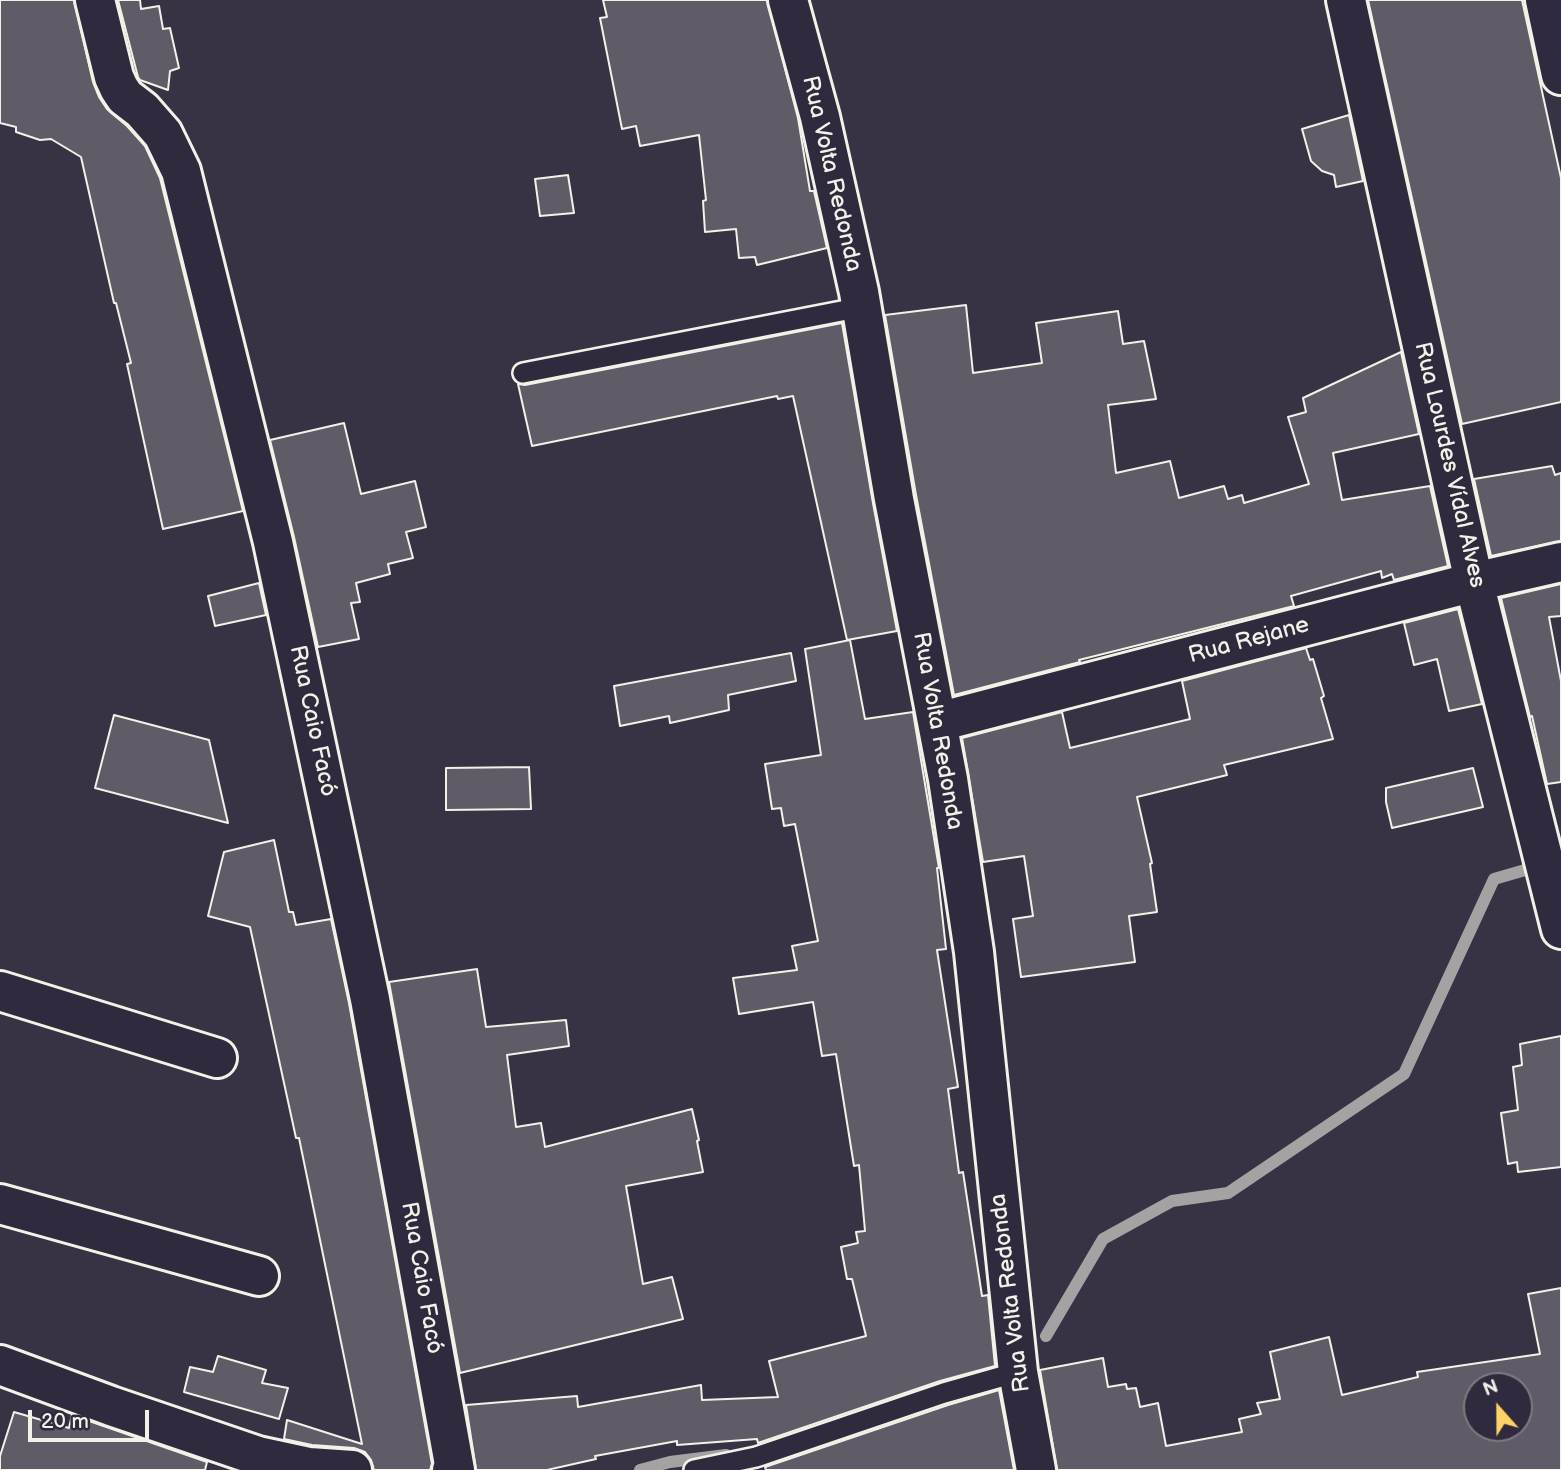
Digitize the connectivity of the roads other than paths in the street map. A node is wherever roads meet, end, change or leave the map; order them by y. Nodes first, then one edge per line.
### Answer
1 (95, 0) edge
2 (788, 0) edge
3 (1346, 0) edge
4 (1551, 6) edge
5 (1561, 75) edge
6 (862, 307) junction
7 (523, 373) dead end
8 (1561, 562) edge
9 (1474, 582) junction
10 (938, 722) junction
11 (1561, 929) edge
12 (0, 991) edge
13 (216, 1058) dead end
14 (0, 1204) edge
15 (260, 1276) dead end
16 (0, 1365) edge
17 (1018, 1372) junction
18 (352, 1470) edge
19 (454, 1470) edge
20 (694, 1470) edge
21 (1036, 1470) edge

1 - 19 street, Rua Caio Facó
2 - 6 street, Rua Volta Redonda
3 - 9 street, Rua Lourdes Vídal Alves
4 - 5 street
6 - 7 lane
6 - 10 street, Rua Volta Redonda
8 - 9 street, Rua Rejane
9 - 10 street, Rua Rejane
9 - 11 street, Rua Lourdes Vídal Alves
10 - 17 street, Rua Volta Redonda
12 - 13 street
14 - 15 street
16 - 18 street
17 - 20 lane
17 - 21 street, Rua Volta Redonda

